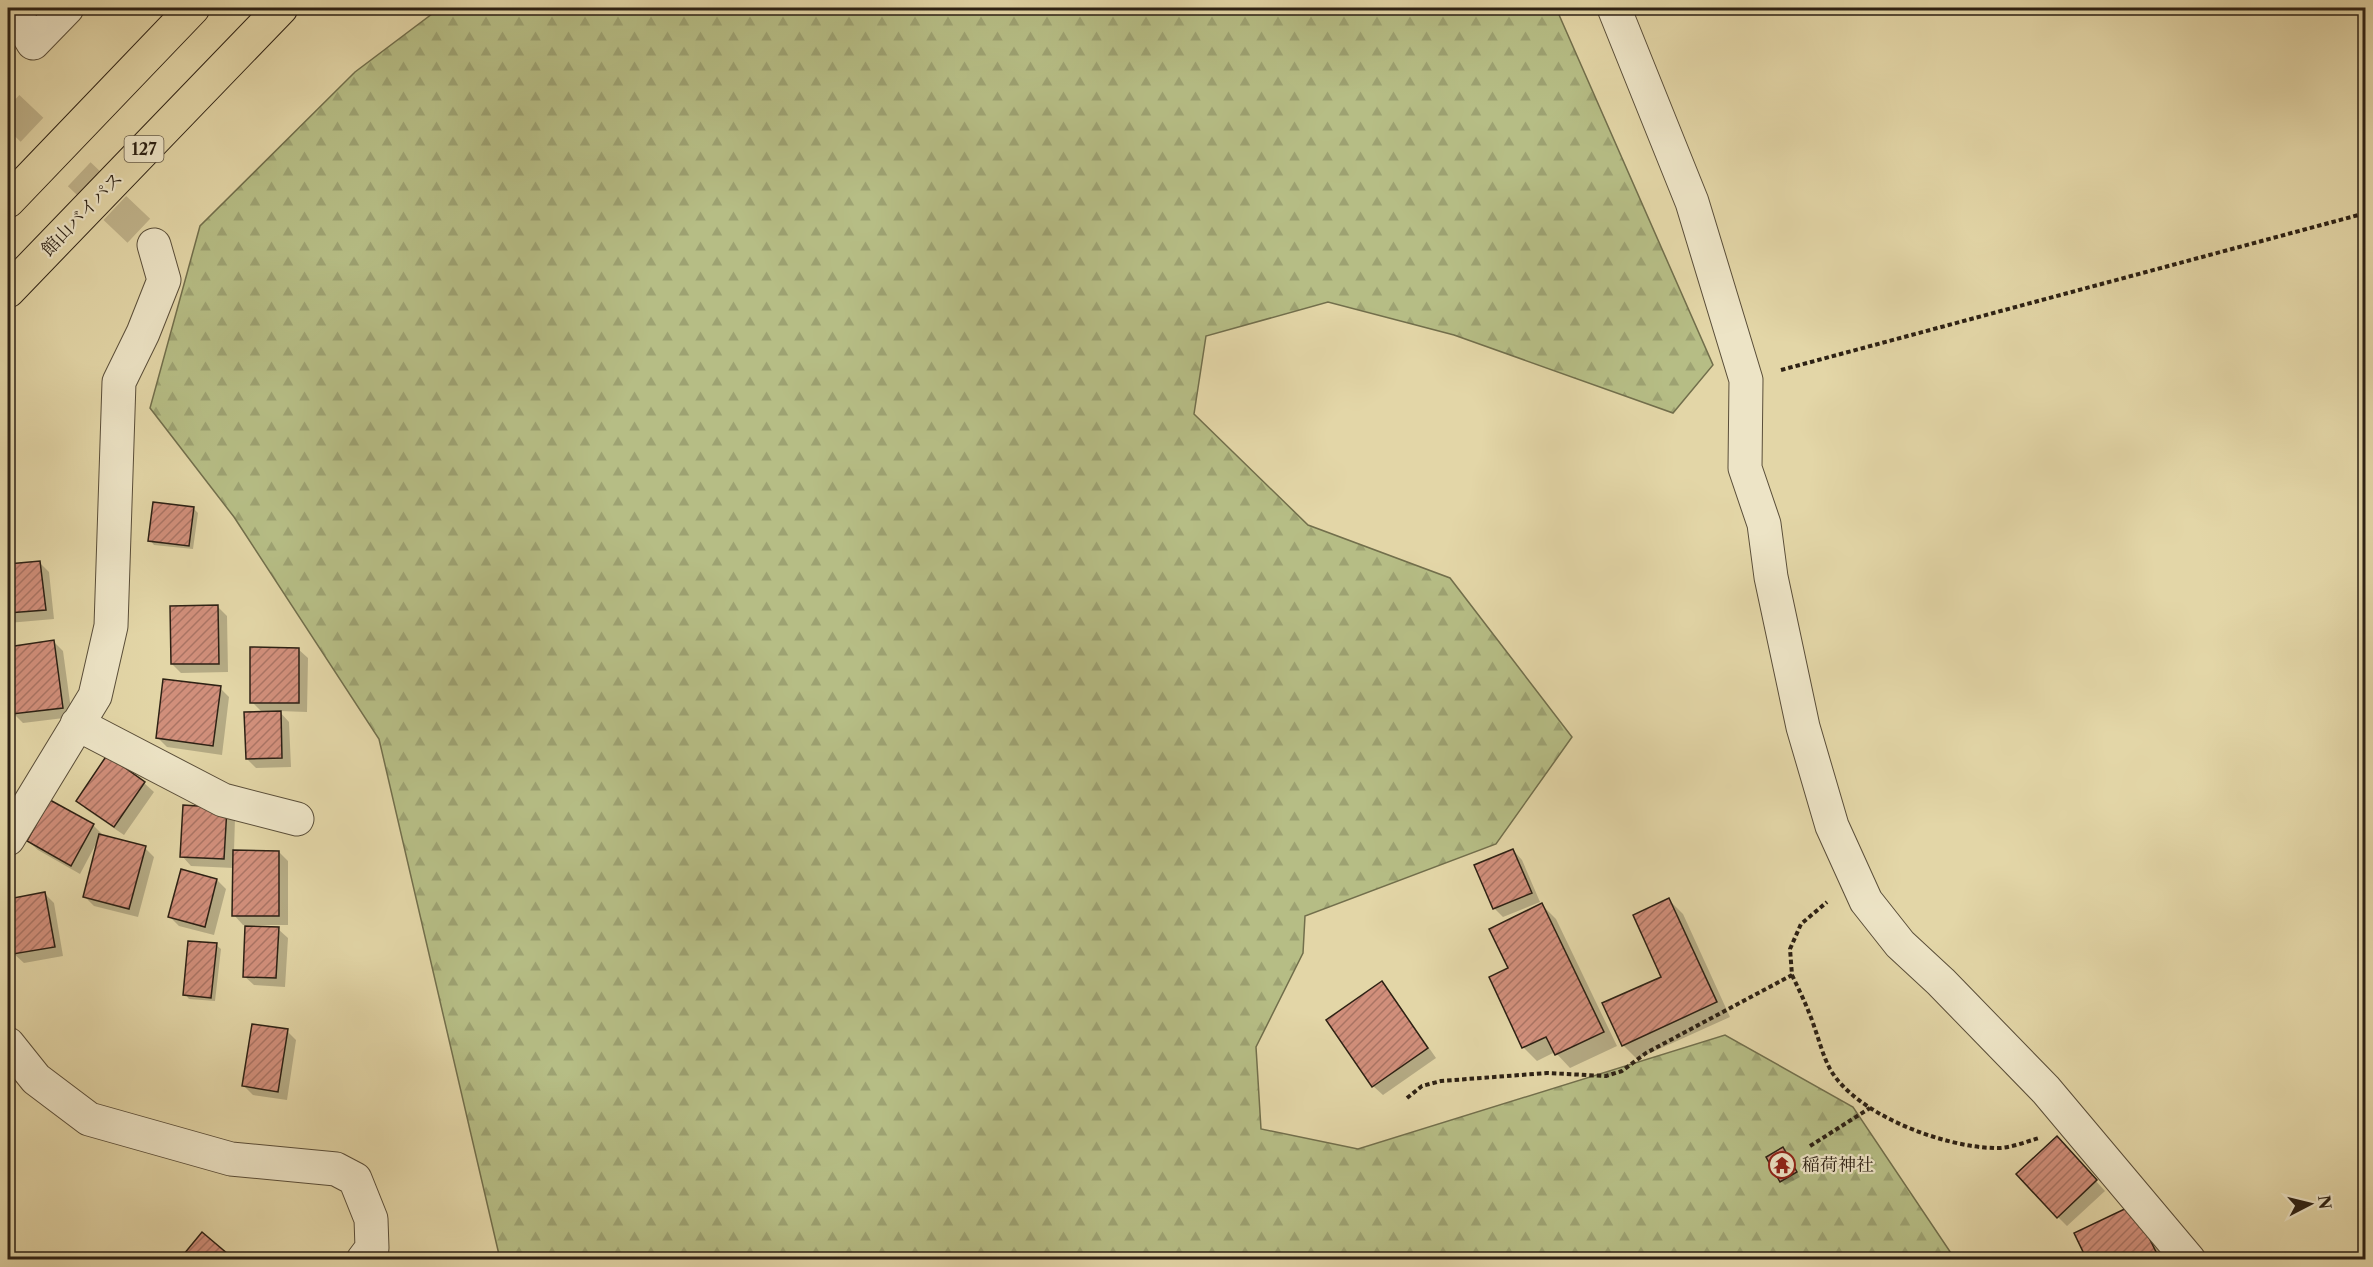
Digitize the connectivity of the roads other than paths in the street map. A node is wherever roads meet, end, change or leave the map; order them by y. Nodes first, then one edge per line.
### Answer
1 (67, 8) edge
2 (193, 8) edge
3 (281, 8) edge
4 (1614, 8) edge
5 (8, 14) edge
6 (8, 201) edge
7 (154, 245) tunnel mouth
8 (8, 291) edge
9 (77, 724) junction
10 (297, 819) dead end
11 (8, 839) edge
12 (8, 1044) edge
13 (363, 1260) edge
14 (2189, 1260) edge

1 - 5 street
2 - 6 highway
3 - 8 highway, 館山バイパス / 127
4 - 14 street
7 - 9 street
9 - 10 street
9 - 11 street
12 - 13 street

